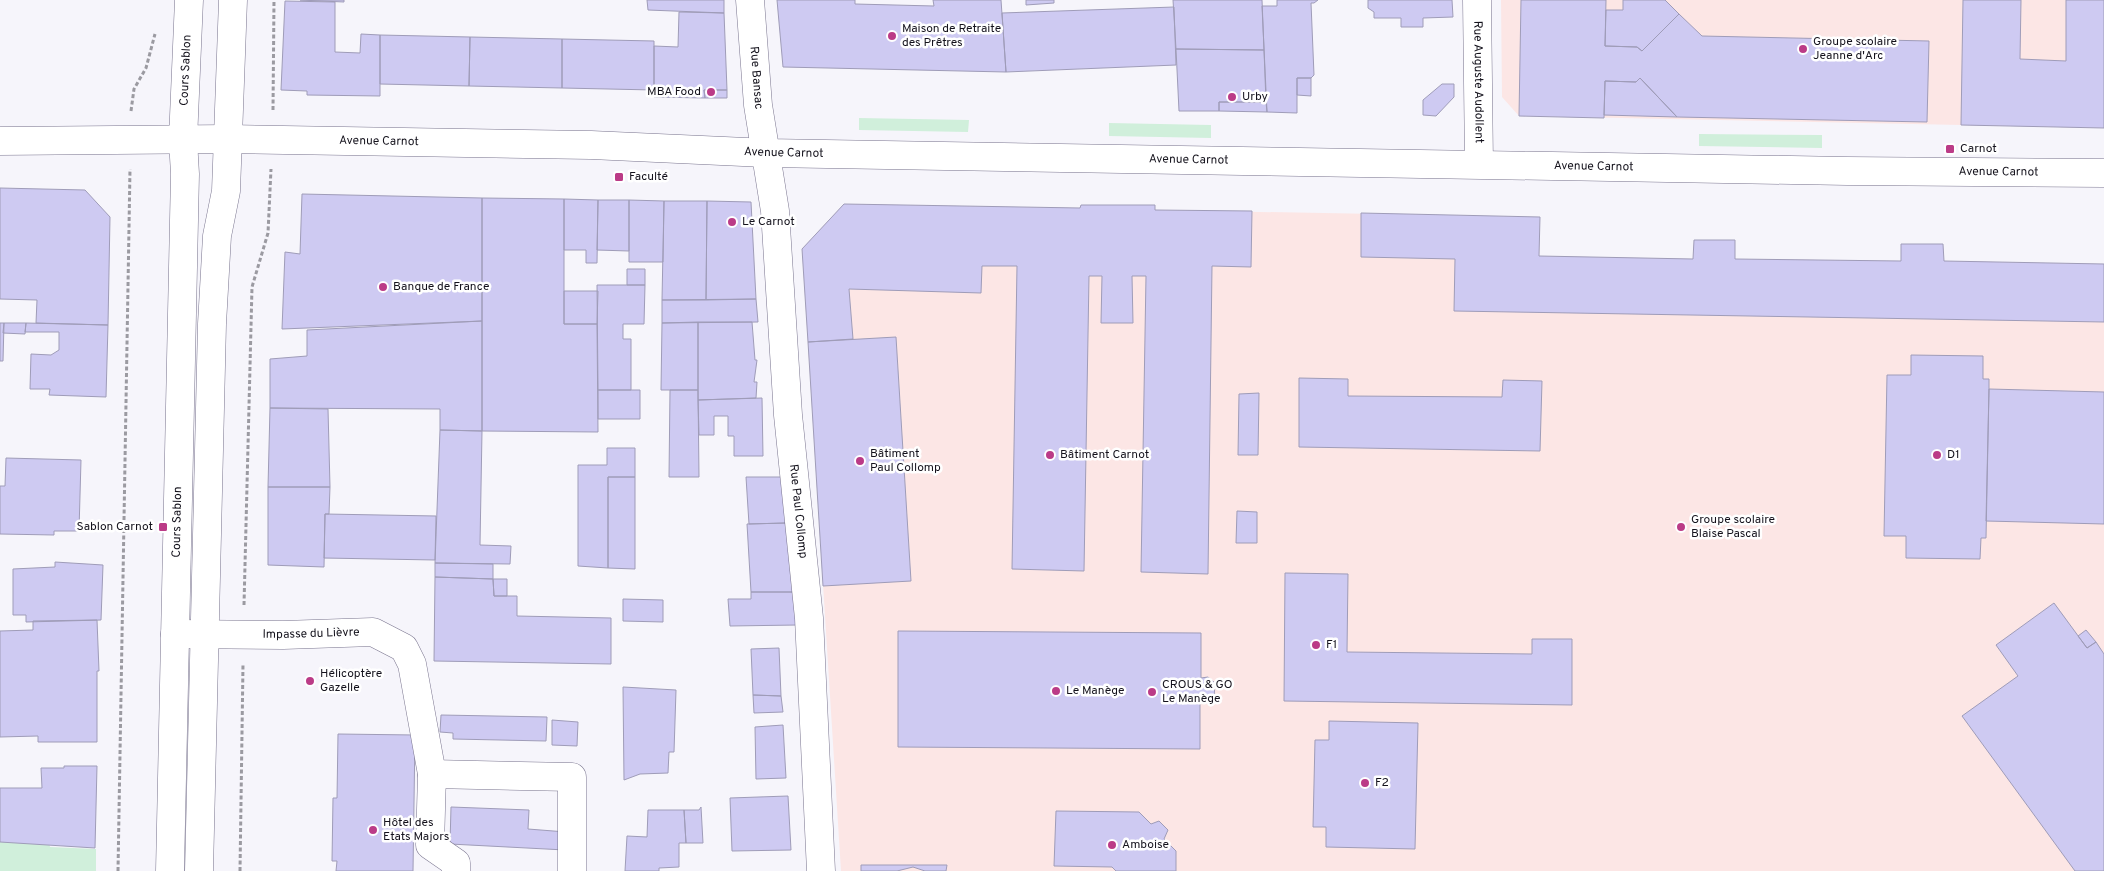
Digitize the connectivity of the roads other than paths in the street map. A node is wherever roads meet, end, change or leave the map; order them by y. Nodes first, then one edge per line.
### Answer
1 (189, 0) edge
2 (233, 0) edge
3 (750, 0) edge
4 (1477, 0) edge
5 (228, 139) junction
6 (183, 140) junction
7 (0, 141) edge
8 (767, 153) junction
9 (1479, 164) junction
10 (2104, 173) edge
11 (174, 634) junction
12 (203, 634) junction
13 (432, 774) junction
14 (170, 871) edge
15 (199, 871) edge
16 (456, 871) edge
17 (572, 871) edge
18 (822, 871) edge

1 - 6 street, Cours Sablon
2 - 5 street
3 - 8 street, Rue Bansac
4 - 9 street, Rue Auguste Audollent
5 - 6 street
5 - 8 street, Avenue Carnot
5 - 12 street
6 - 7 street
6 - 11 street, Cours Sablon
8 - 9 street, Avenue Carnot
8 - 18 street, Rue Paul Collomp
9 - 10 street, Avenue Carnot
11 - 12 street, Impasse du Lièvre
11 - 14 street, Cours Sablon
12 - 13 street, Impasse du Lièvre
12 - 15 street
13 - 16 street, Impasse du Lièvre
13 - 17 street

